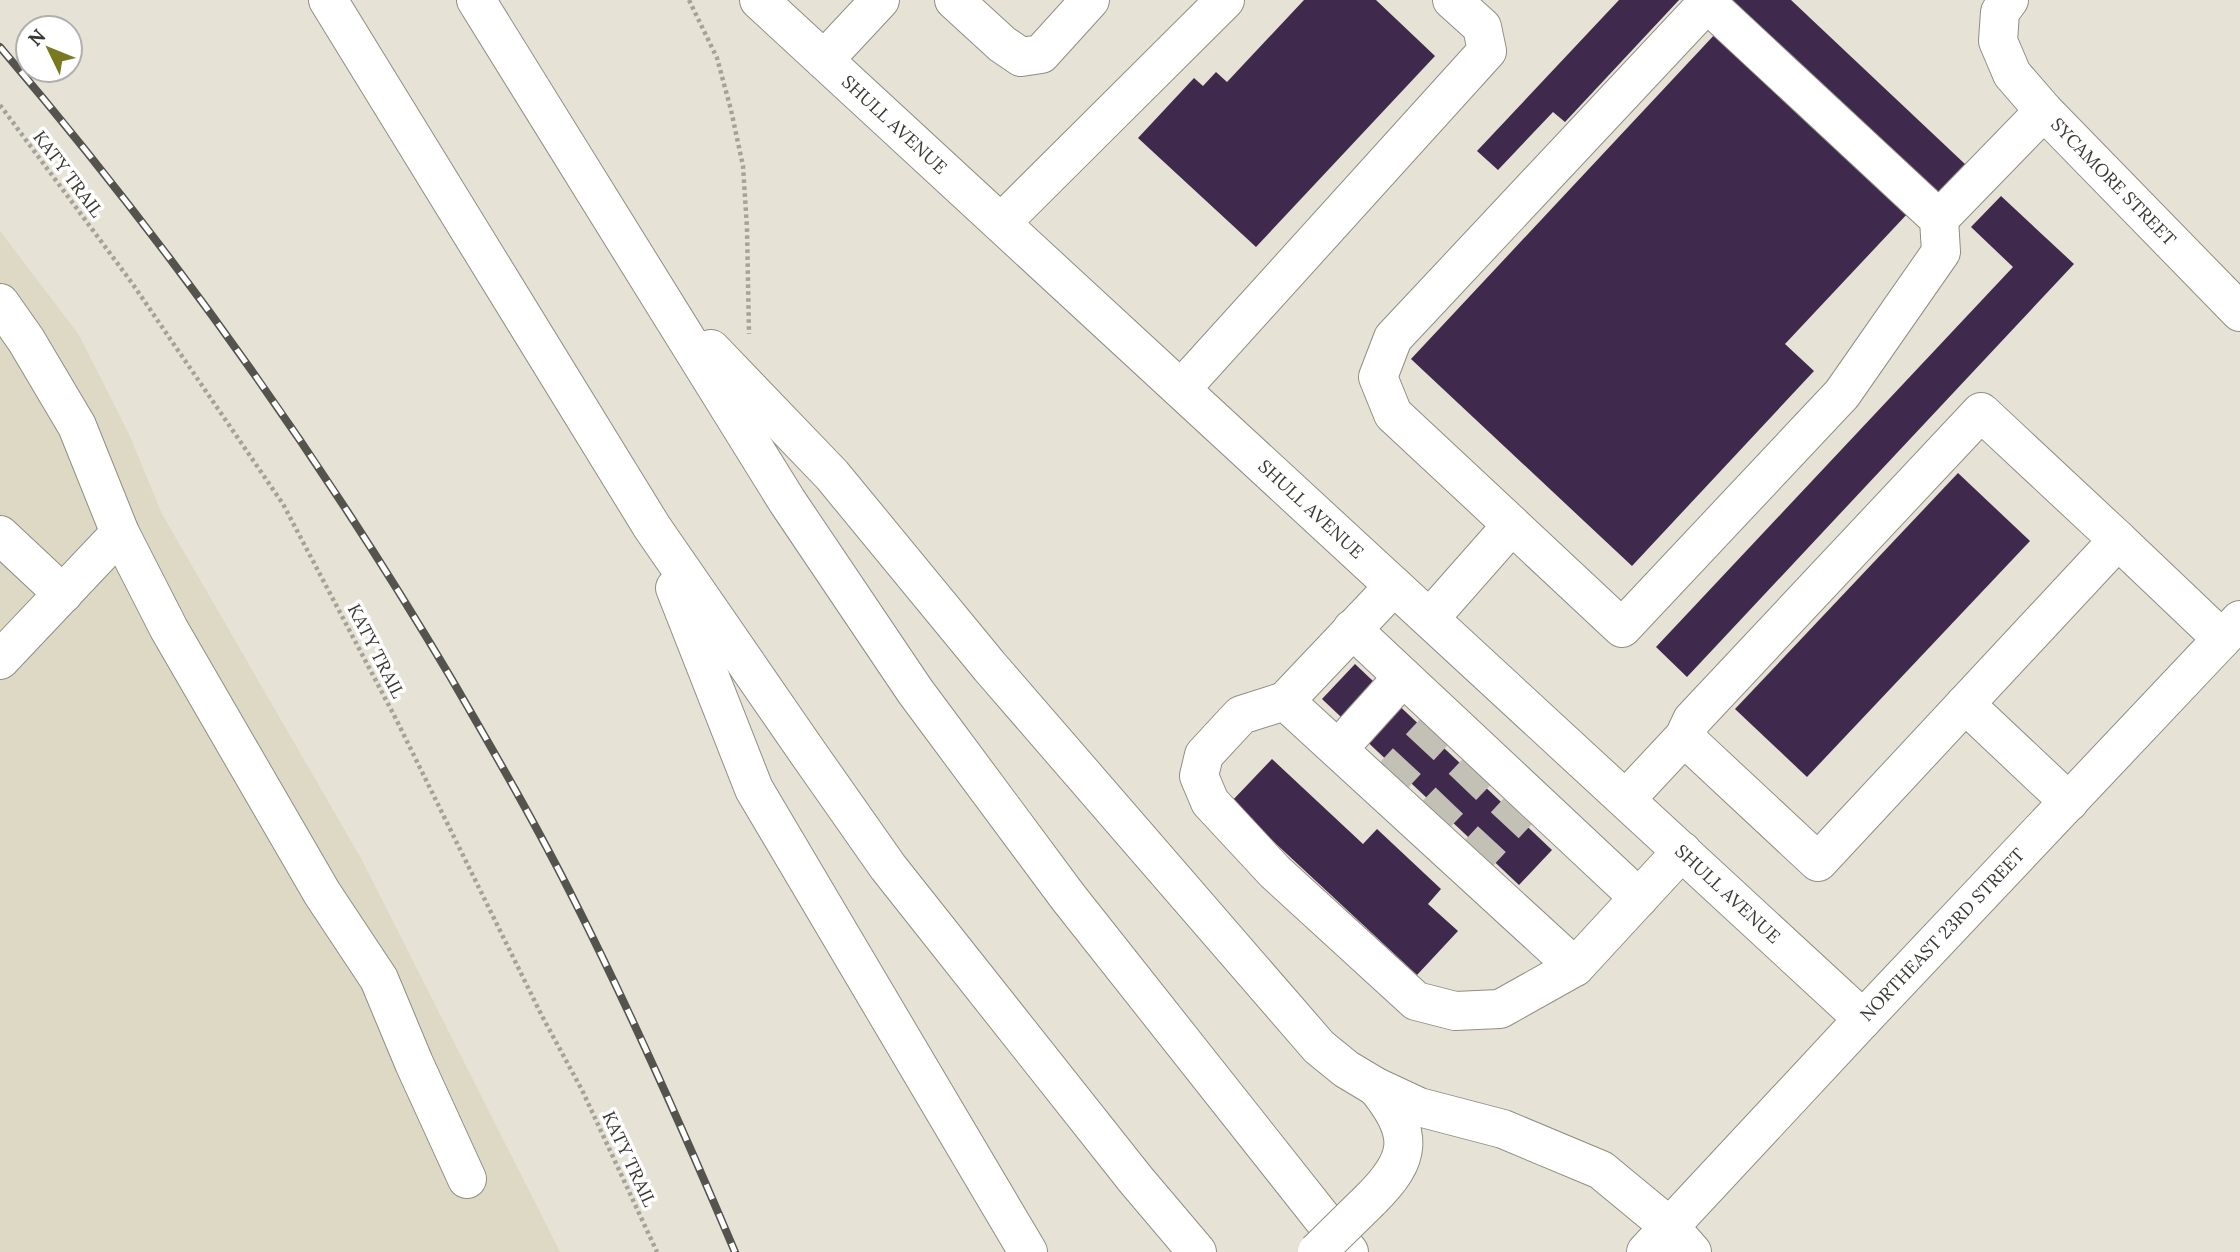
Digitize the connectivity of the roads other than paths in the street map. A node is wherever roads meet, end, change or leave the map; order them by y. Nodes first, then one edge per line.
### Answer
1 (328, 0) edge
2 (476, 0) edge
3 (759, 0) edge
4 (880, 0) edge
5 (954, 0) edge
6 (1090, 0) edge
7 (1225, 0) edge
8 (1451, 0) edge
9 (2009, 0) edge
10 (824, 60) junction
11 (2044, 111) junction
12 (1939, 219) junction
13 (1001, 223) junction
14 (655, 290) junction
15 (0, 303) edge
16 (2240, 312) edge
17 (1181, 389) junction
18 (1512, 525) junction
19 (652, 527) junction
20 (120, 533) junction
21 (0, 535) edge
22 (2118, 540) junction
23 (1394, 586) junction
24 (63, 594) junction
25 (1430, 618) junction
26 (1352, 629) junction
27 (2231, 630) edge
28 (0, 660) edge
29 (1403, 677) junction
30 (1285, 701) junction
31 (1965, 704) junction
32 (1684, 737) junction
33 (1338, 749) junction
34 (1626, 799) junction
35 (2069, 802) junction
36 (1682, 851) junction
37 (1639, 898) junction
38 (1574, 967) junction
39 (1863, 1019) junction
40 (1376, 1087) junction
41 (467, 1179) dead end
42 (1669, 1243) edge
43 (1028, 1252) edge
44 (1197, 1252) edge
45 (1317, 1252) edge
46 (1349, 1252) edge

1 - 19 main road
2 - 14 main road
3 - 10 main road, SHULL AVENUE
4 - 10 main road
5 - 6 main road
7 - 13 main road
8 - 17 main road
9 - 11 main road, SYCAMORE STREET
10 - 13 main road, SHULL AVENUE
11 - 12 main road
11 - 16 main road, SYCAMORE STREET
12 - 18 main road
12 - 18 main road
13 - 17 main road, SHULL AVENUE
14 - 40 main road
14 - 46 main road
15 - 20 main road
17 - 23 main road, SHULL AVENUE
18 - 25 main road
19 - 43 main road
19 - 44 main road
20 - 24 main road
20 - 41 main road
21 - 24 main road
22 - 27 main road
22 - 31 main road
22 - 32 main road
23 - 25 main road, SHULL AVENUE
23 - 26 main road
24 - 28 main road
25 - 34 main road, SHULL AVENUE
26 - 29 main road
26 - 30 main road
27 - 35 main road, NORTHEAST 23RD STREET
29 - 33 main road
29 - 37 main road
30 - 33 main road
30 - 38 main road
31 - 32 main road
31 - 35 main road
32 - 34 main road
33 - 38 main road
34 - 36 main road, SHULL AVENUE
35 - 39 main road, NORTHEAST 23RD STREET
36 - 37 main road
36 - 39 main road, SHULL AVENUE
37 - 38 main road
39 - 42 main road, NORTHEAST 23RD STREET
40 - 42 main road
40 - 45 main road, bridge

